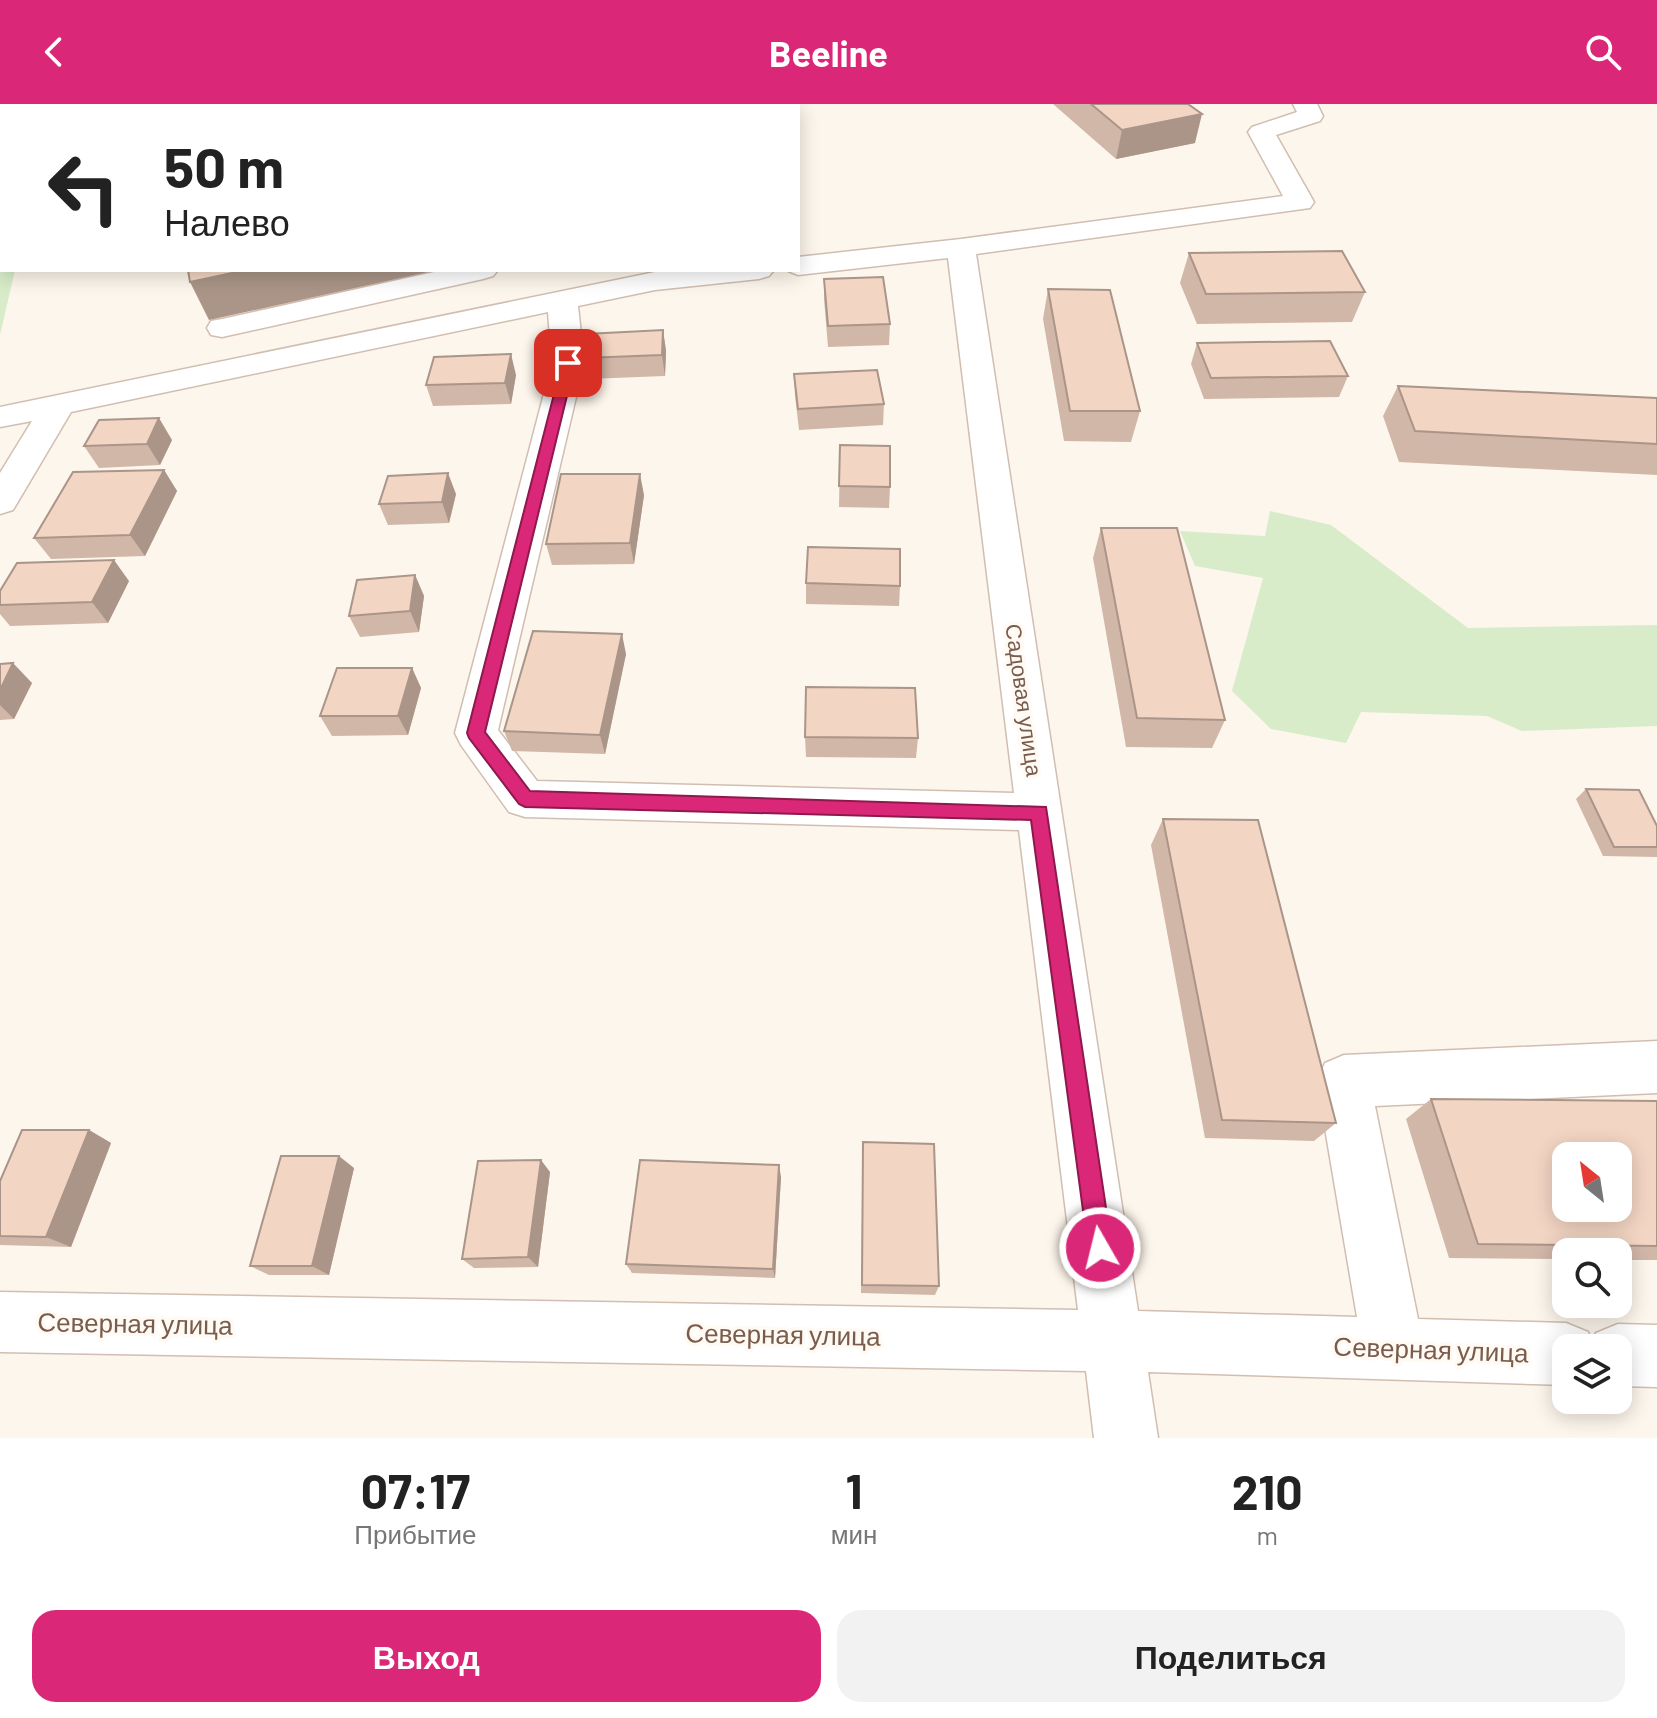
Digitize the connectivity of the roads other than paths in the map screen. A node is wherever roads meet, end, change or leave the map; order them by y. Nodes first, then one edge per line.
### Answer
1 (1305, 104) edge
2 (961, 248) junction
3 (800, 266) edge
4 (474, 272) edge
5 (725, 272) edge
6 (658, 276) edge
7 (562, 301) junction
8 (222, 328) dead end
9 (58, 406) junction
10 (0, 417) edge
11 (0, 502) edge
12 (1039, 812) junction
13 (1657, 1067) edge
14 (0, 1322) edge
15 (1113, 1341) junction
16 (1393, 1349) junction
17 (1552, 1354) edge
18 (1632, 1355) edge
19 (1657, 1356) edge
20 (1126, 1438) edge

1 - 2 street
2 - 3 street
2 - 12 street, Садовая улица
4 - 8 street
5 - 6 street
6 - 7 street
7 - 9 street
7 - 12 street
9 - 10 street
9 - 11 street
12 - 15 street, Садовая улица
13 - 16 street
14 - 15 street, Северная улица
15 - 16 street, Северная улица
15 - 20 street, Садовая улица
16 - 17 street, Северная улица
18 - 19 street

